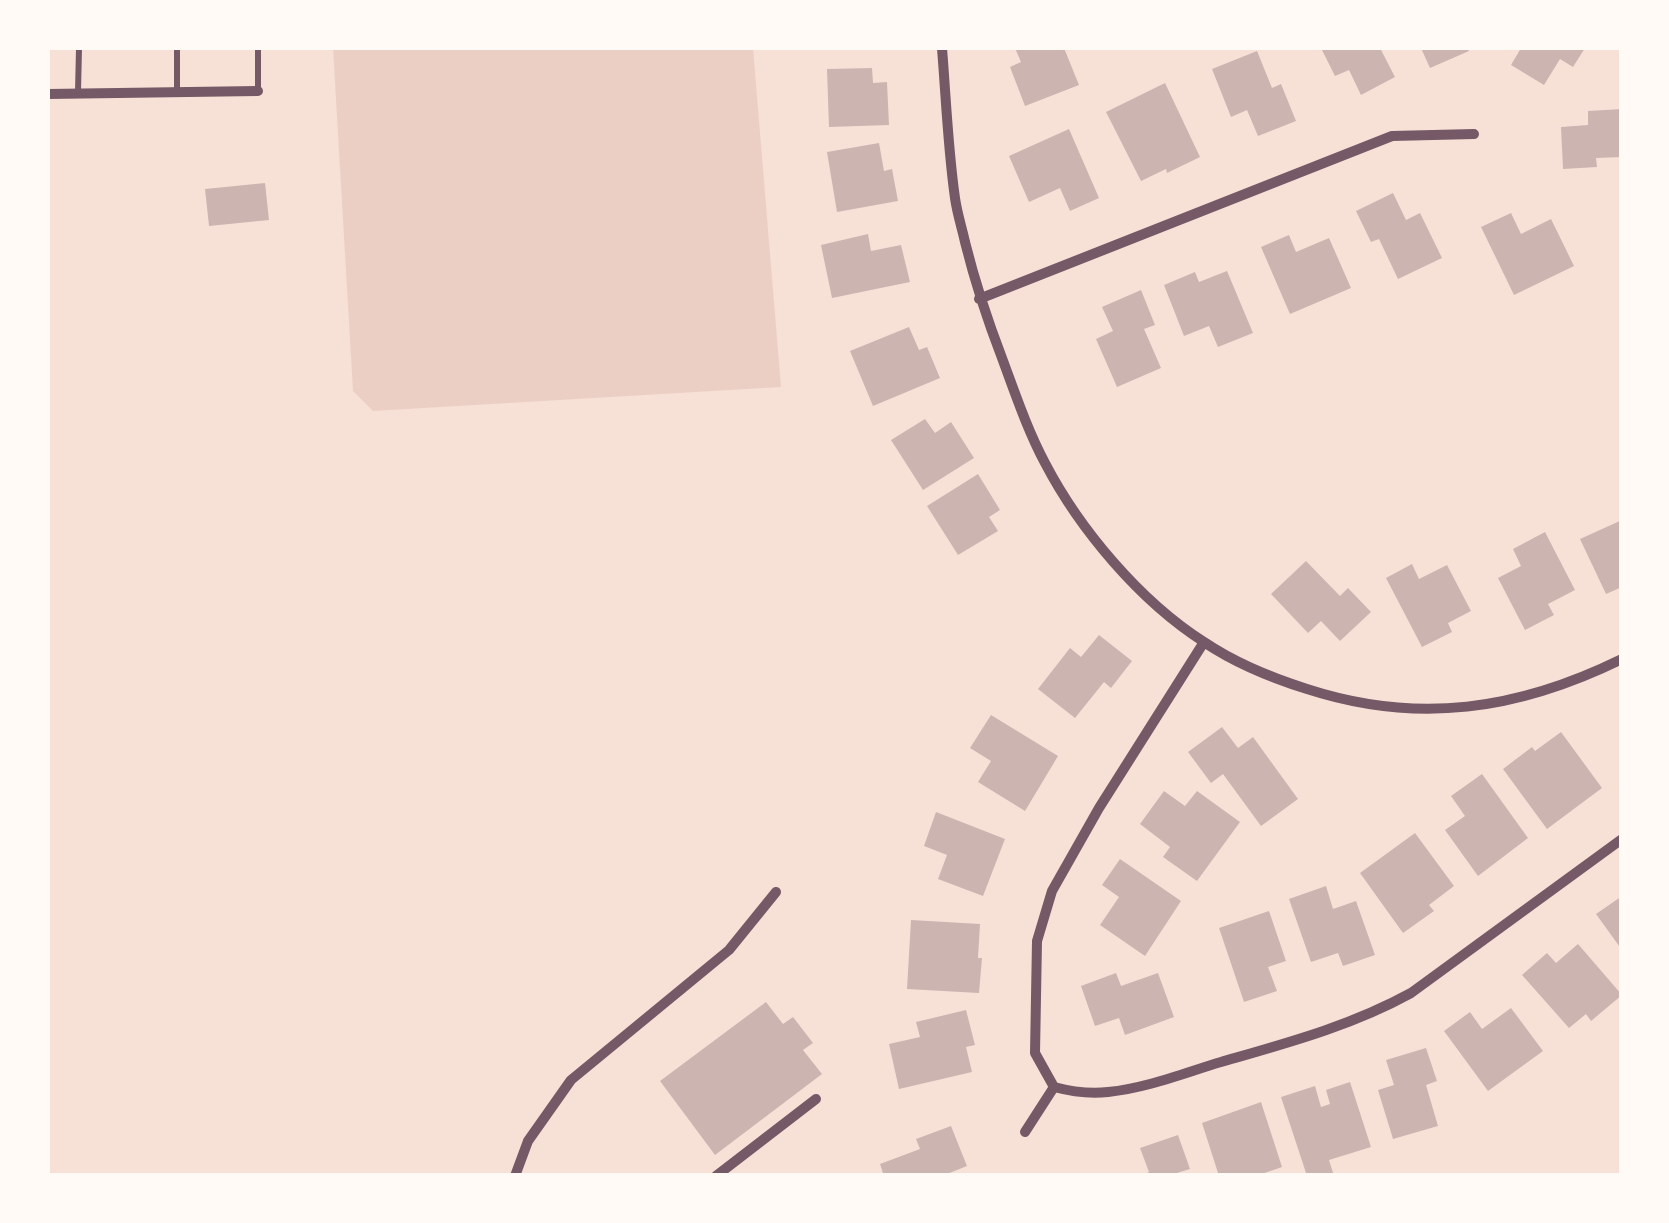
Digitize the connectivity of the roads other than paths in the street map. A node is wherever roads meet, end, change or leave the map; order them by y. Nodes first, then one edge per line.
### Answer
1 (79, 48) edge
2 (177, 48) edge
3 (258, 48) edge
4 (942, 48) edge
5 (258, 91) joint
6 (177, 93) junction
7 (48, 94) edge
8 (78, 94) junction
9 (1474, 134) dead end
10 (980, 298) junction
11 (1204, 642) junction
12 (1622, 660) edge
13 (1622, 839) edge
14 (776, 892) dead end
15 (1054, 1087) junction
16 (816, 1099) dead end
17 (1025, 1132) dead end
18 (515, 1176) edge
19 (716, 1176) edge

1 - 8 lane
2 - 6 lane
3 - 5 lane
4 - 10 street
5 - 6 street
6 - 8 street
7 - 8 street
9 - 10 street
10 - 11 street
11 - 12 street
11 - 15 street
13 - 15 street
14 - 18 street
15 - 17 street
16 - 19 street

